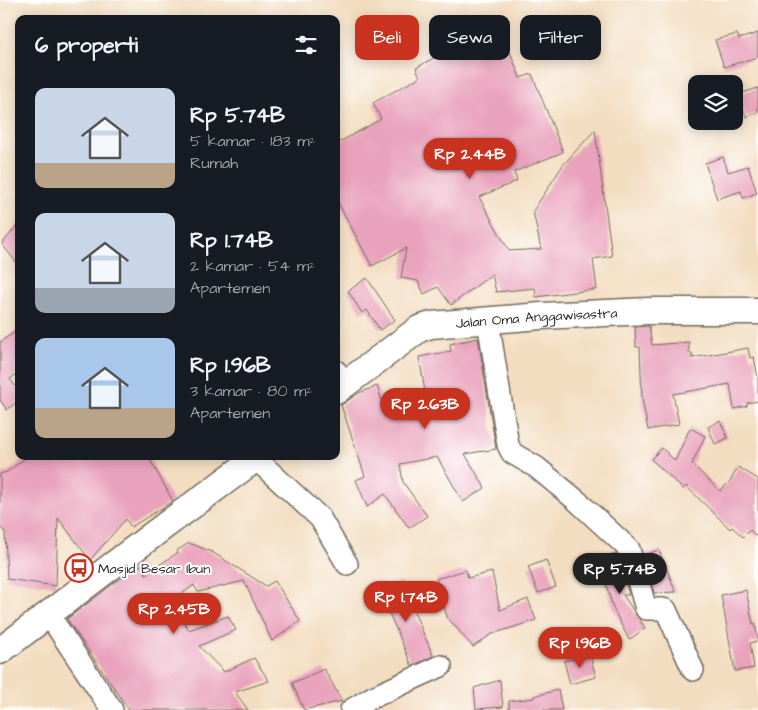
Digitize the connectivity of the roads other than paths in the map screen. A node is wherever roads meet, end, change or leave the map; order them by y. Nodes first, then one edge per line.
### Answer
1 (758, 311) edge
2 (488, 321) junction
3 (340, 380) edge
4 (254, 460) edge
5 (259, 460) edge
6 (347, 564) dead end
7 (49, 615) junction
8 (0, 651) edge
9 (440, 666) dead end
10 (693, 670) dead end
11 (112, 710) edge
12 (352, 710) edge

1 - 2 main road, Jalan Oma Anggawisastra
2 - 3 main road, Jalan Oma Anggawisastra
2 - 10 street
4 - 7 main road
5 - 6 street
7 - 8 main road
7 - 11 street
9 - 12 street

